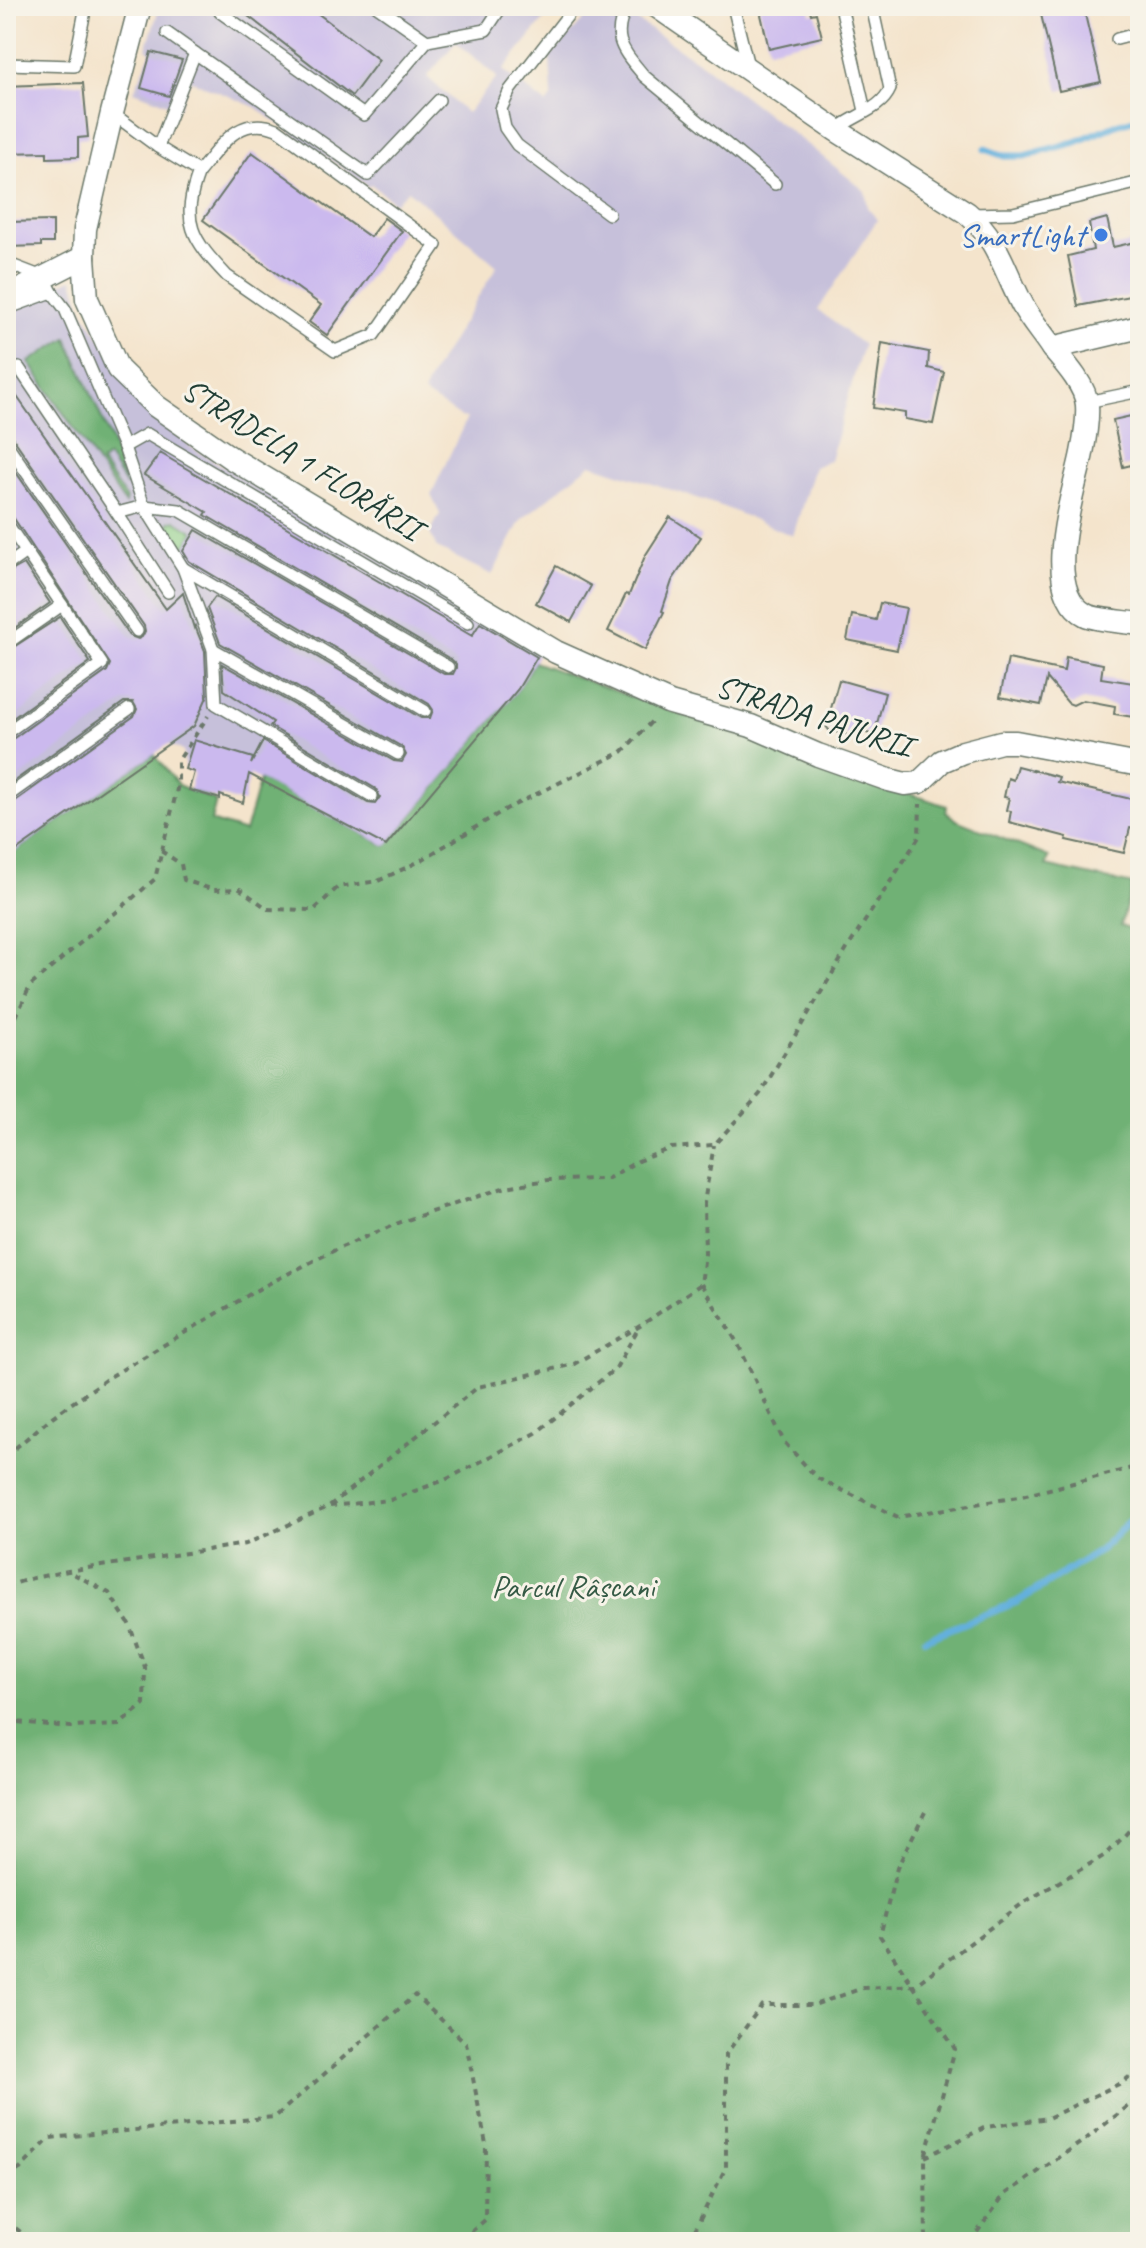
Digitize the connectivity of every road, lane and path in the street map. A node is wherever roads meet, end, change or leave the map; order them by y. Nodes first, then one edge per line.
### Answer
1 (86, 6) edge
2 (140, 6) edge
3 (223, 6) edge
4 (377, 6) edge
5 (502, 6) edge
6 (575, 6) edge
7 (627, 6) edge
8 (656, 6) edge
9 (733, 6) edge
10 (841, 6) edge
11 (872, 6) edge
12 (167, 33) dead end
13 (1140, 33) edge
14 (1117, 39) dead end
15 (427, 41) junction
16 (195, 53) junction
17 (6, 64) edge
18 (749, 71) junction
19 (439, 100) dead end
20 (865, 111) junction
21 (112, 113) junction
22 (836, 130) junction
23 (158, 147) junction
24 (199, 172) junction
25 (1140, 182) edge
26 (775, 184) dead end
27 (967, 213) junction
28 (609, 214) dead end
29 (84, 257) junction
30 (6, 263) edge
31 (49, 285) junction
32 (6, 297) edge
33 (6, 309) edge
34 (1140, 327) edge
35 (1052, 348) junction
36 (19, 368) dead end
37 (1140, 391) edge
38 (1087, 402) junction
39 (6, 443) edge
40 (124, 447) junction
41 (144, 506) junction
42 (117, 513) junction
43 (6, 522) edge
44 (26, 552) junction
45 (6, 566) edge
46 (183, 568) junction
47 (168, 592) dead end
48 (62, 605) junction
49 (468, 623) dead end
50 (1140, 624) edge
51 (137, 631) dead end
52 (520, 631) joint
53 (6, 644) edge
54 (213, 649) junction
55 (448, 667) dead end
56 (670, 703) junction
57 (216, 704) junction
58 (129, 709) dead end
59 (425, 711) dead end
60 (6, 733) edge
61 (398, 754) dead end
62 (1140, 765) edge
63 (920, 782) junction
64 (372, 796) dead end
65 (6, 797) edge
66 (161, 851) junction
67 (6, 1039) edge
68 (714, 1145) junction
69 (701, 1284) junction
70 (640, 1326) junction
71 (6, 1456) edge
72 (1140, 1466) edge
73 (328, 1507) junction
74 (68, 1571) junction
75 (6, 1586) edge
76 (6, 1721) edge
77 (925, 1812) dead end
78 (1140, 1819) edge
79 (915, 1985) junction
80 (1140, 2068) edge
81 (1140, 2097) edge
82 (925, 2157) junction
83 (6, 2177) edge
84 (6, 2221) edge
85 (34, 2242) edge
86 (459, 2242) edge
87 (689, 2242) edge
88 (926, 2242) edge
89 (970, 2242) edge

1 - 17 lane
2 - 21 street, STRADELA 1 FLORĂRII
3 - 15 lane
4 - 15 lane
5 - 15 lane
6 - 28 lane
7 - 26 lane
8 - 18 street
9 - 18 lane
10 - 20 lane
11 - 20 lane
12 - 16 lane
13 - 14 lane
16 - 19 lane
16 - 23 lane
18 - 22 street
20 - 22 lane
21 - 23 lane
21 - 29 street, STRADELA 1 FLORĂRII
22 - 27 street
23 - 24 lane
24 - 24 lane
25 - 27 lane
27 - 35 street
29 - 31 street
29 - 52 street, STRADELA 1 FLORĂRII
30 - 31 lane
31 - 32 street
31 - 33 lane
31 - 40 lane
34 - 35 street
35 - 38 street
36 - 42 lane
37 - 38 lane
38 - 50 street
39 - 51 lane
40 - 41 lane
40 - 49 lane
41 - 42 lane
41 - 46 lane
41 - 55 lane
42 - 47 lane
43 - 44 lane
44 - 45 lane
44 - 48 lane
46 - 54 lane
46 - 59 lane
48 - 53 lane
48 - 60 lane
52 - 56 street, STRADA PAJURII
54 - 57 lane
54 - 61 lane
56 - 63 street, STRADA PAJURII
56 - 66 path
57 - 64 lane
57 - 66 path
58 - 65 lane
62 - 63 street, STRADA PAJURII
63 - 68 path
66 - 67 path
68 - 69 path
68 - 71 path
69 - 70 path
69 - 72 path
70 - 73 path
70 - 73 path
73 - 74 path
74 - 75 path
74 - 76 path
77 - 79 path
78 - 79 path
79 - 82 path
79 - 87 path
80 - 82 path
81 - 89 path
82 - 88 path
83 - 86 path
84 - 85 path

